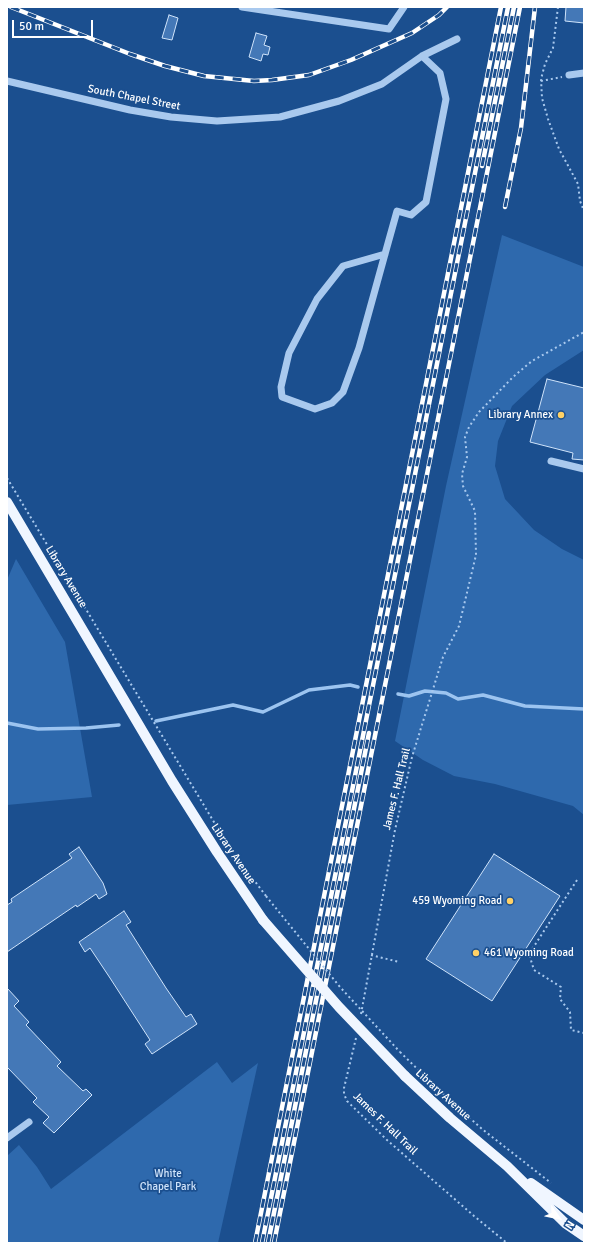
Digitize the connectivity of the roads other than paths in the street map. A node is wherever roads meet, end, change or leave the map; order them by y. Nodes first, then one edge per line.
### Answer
1 (242, 7) edge
2 (404, 7) edge
3 (457, 39) dead end
4 (422, 56) junction
5 (584, 73) edge
6 (569, 76) road end
7 (7, 81) edge
8 (385, 254) junction
9 (551, 461) dead end
10 (584, 469) edge
11 (7, 502) edge
12 (29, 1122) dead end
13 (7, 1138) edge
14 (507, 1166) junction
15 (584, 1220) edge
16 (584, 1236) edge

1 - 2 street
3 - 4 street, South Chapel Street
4 - 7 street, South Chapel Street
4 - 8 street
5 - 6 street
8 - 8 street
9 - 10 street
11 - 14 main road, Library Avenue, bridge
12 - 13 street
14 - 15 main road, Library Avenue
14 - 16 main road, Library Avenue

